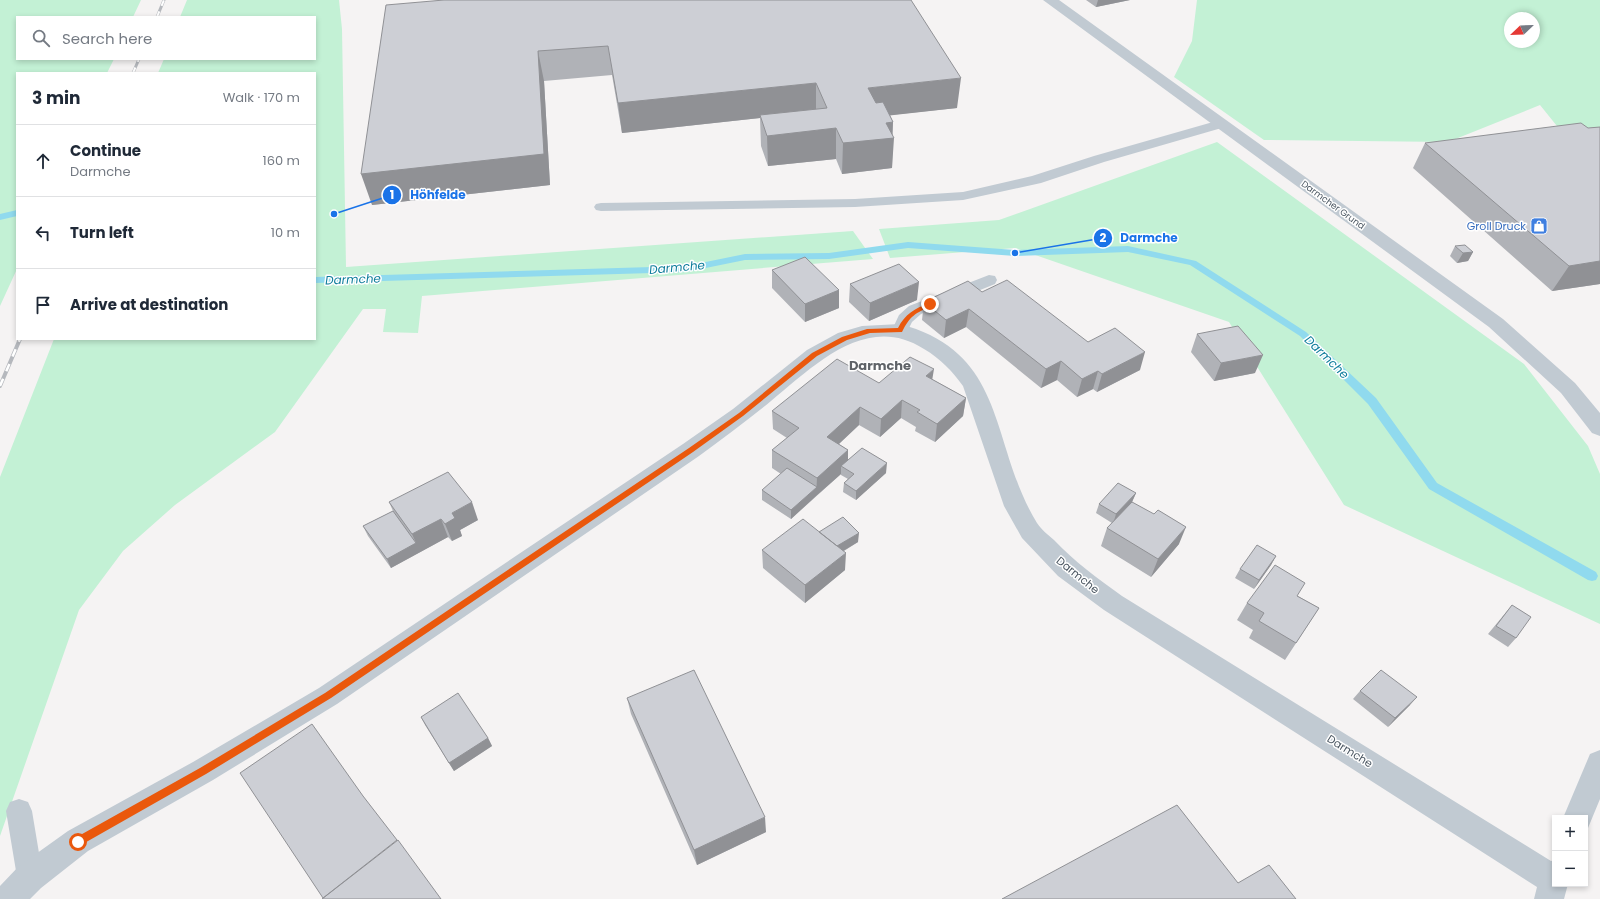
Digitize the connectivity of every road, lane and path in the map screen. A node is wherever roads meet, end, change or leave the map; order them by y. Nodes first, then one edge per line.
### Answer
1 (1050, 0) edge
2 (1220, 124) junction
3 (601, 206) dead end
4 (989, 280) dead end
5 (900, 330) junction
6 (1600, 428) edge
7 (1600, 764) edge
8 (19, 811) dead end
9 (1579, 815) edge
10 (30, 877) junction
11 (1552, 885) edge
12 (9, 899) edge

1 - 2 street, Darmcher Grund
2 - 3 lane
2 - 6 street, Darmcher Grund
4 - 5 lane
5 - 10 street, Darmche
5 - 11 street, Darmche
7 - 9 street
8 - 10 lane
10 - 12 street, Darmche

